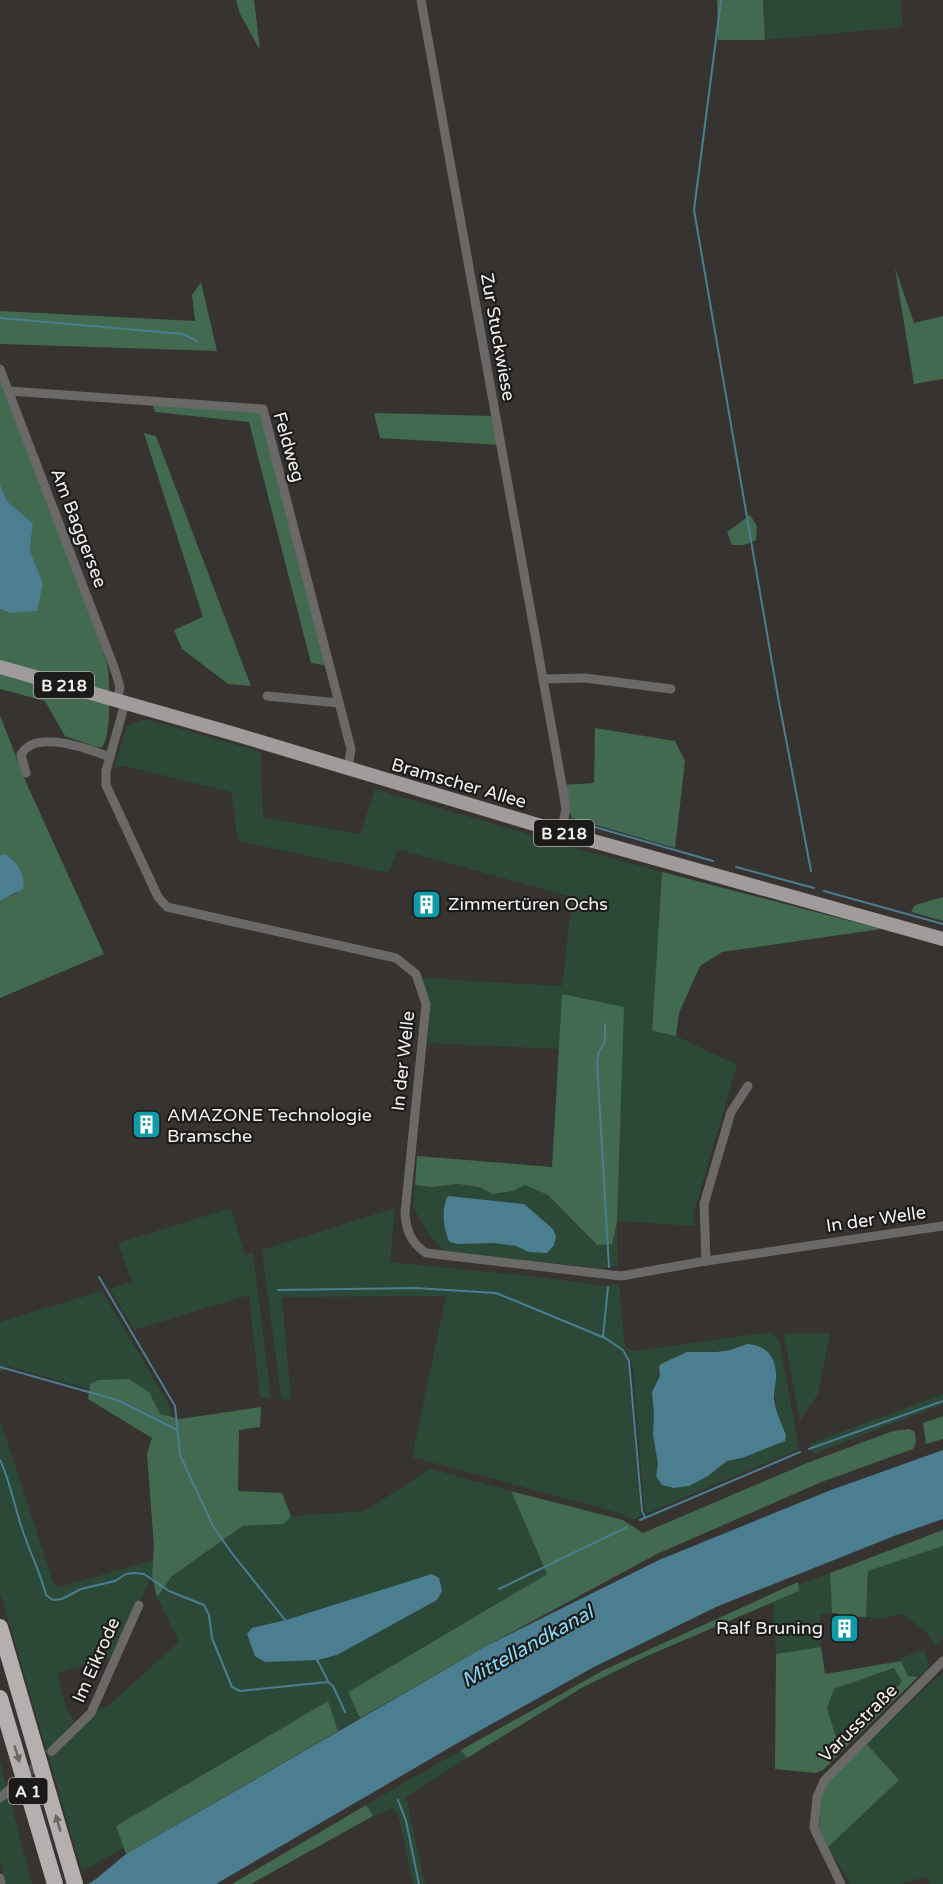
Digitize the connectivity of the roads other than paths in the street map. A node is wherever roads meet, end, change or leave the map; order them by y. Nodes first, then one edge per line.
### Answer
1 (421, 0) edge
2 (0, 369) edge
3 (9, 391) junction
4 (0, 667) edge
5 (543, 679) junction
6 (671, 689) dead end
7 (267, 696) dead end
8 (121, 702) junction
9 (339, 703) junction
10 (110, 757) junction
11 (348, 769) junction
12 (26, 773) dead end
13 (561, 832) junction
14 (943, 939) edge
15 (748, 1086) dead end
16 (943, 1226) edge
17 (706, 1261) junction
18 (139, 1605) dead end
19 (0, 1627) edge
20 (943, 1661) edge
21 (0, 1698) edge
22 (52, 1751) tunnel mouth
23 (8, 1791) tunnel mouth
24 (0, 1798) edge
25 (0, 1878) edge
26 (75, 1882) edge
27 (1, 1884) edge
28 (56, 1884) edge
29 (841, 1884) edge

1 - 5 street, Zur Stuckwiese
2 - 3 street, Am Baggersee
3 - 8 street, Am Baggersee
3 - 9 street, Feldweg
4 - 8 main road, Bramscher Allee / B 218
5 - 6 street
5 - 13 street, Zur Stuckwiese
7 - 9 street
8 - 10 street, In der Welle
8 - 11 main road, Bramscher Allee / B 218
9 - 11 street, Feldweg
10 - 12 street
10 - 17 street, In der Welle
11 - 13 main road, Bramscher Allee / B 218
13 - 14 main road, Bramscher Allee / B 218
15 - 17 street
16 - 17 street, In der Welle
18 - 22 street, Im Eikrode
26 -> 19 highway, A 1
20 - 29 street, Varusstraße
21 -> 28 highway, A 1
23 - 24 street
25 - 27 street

